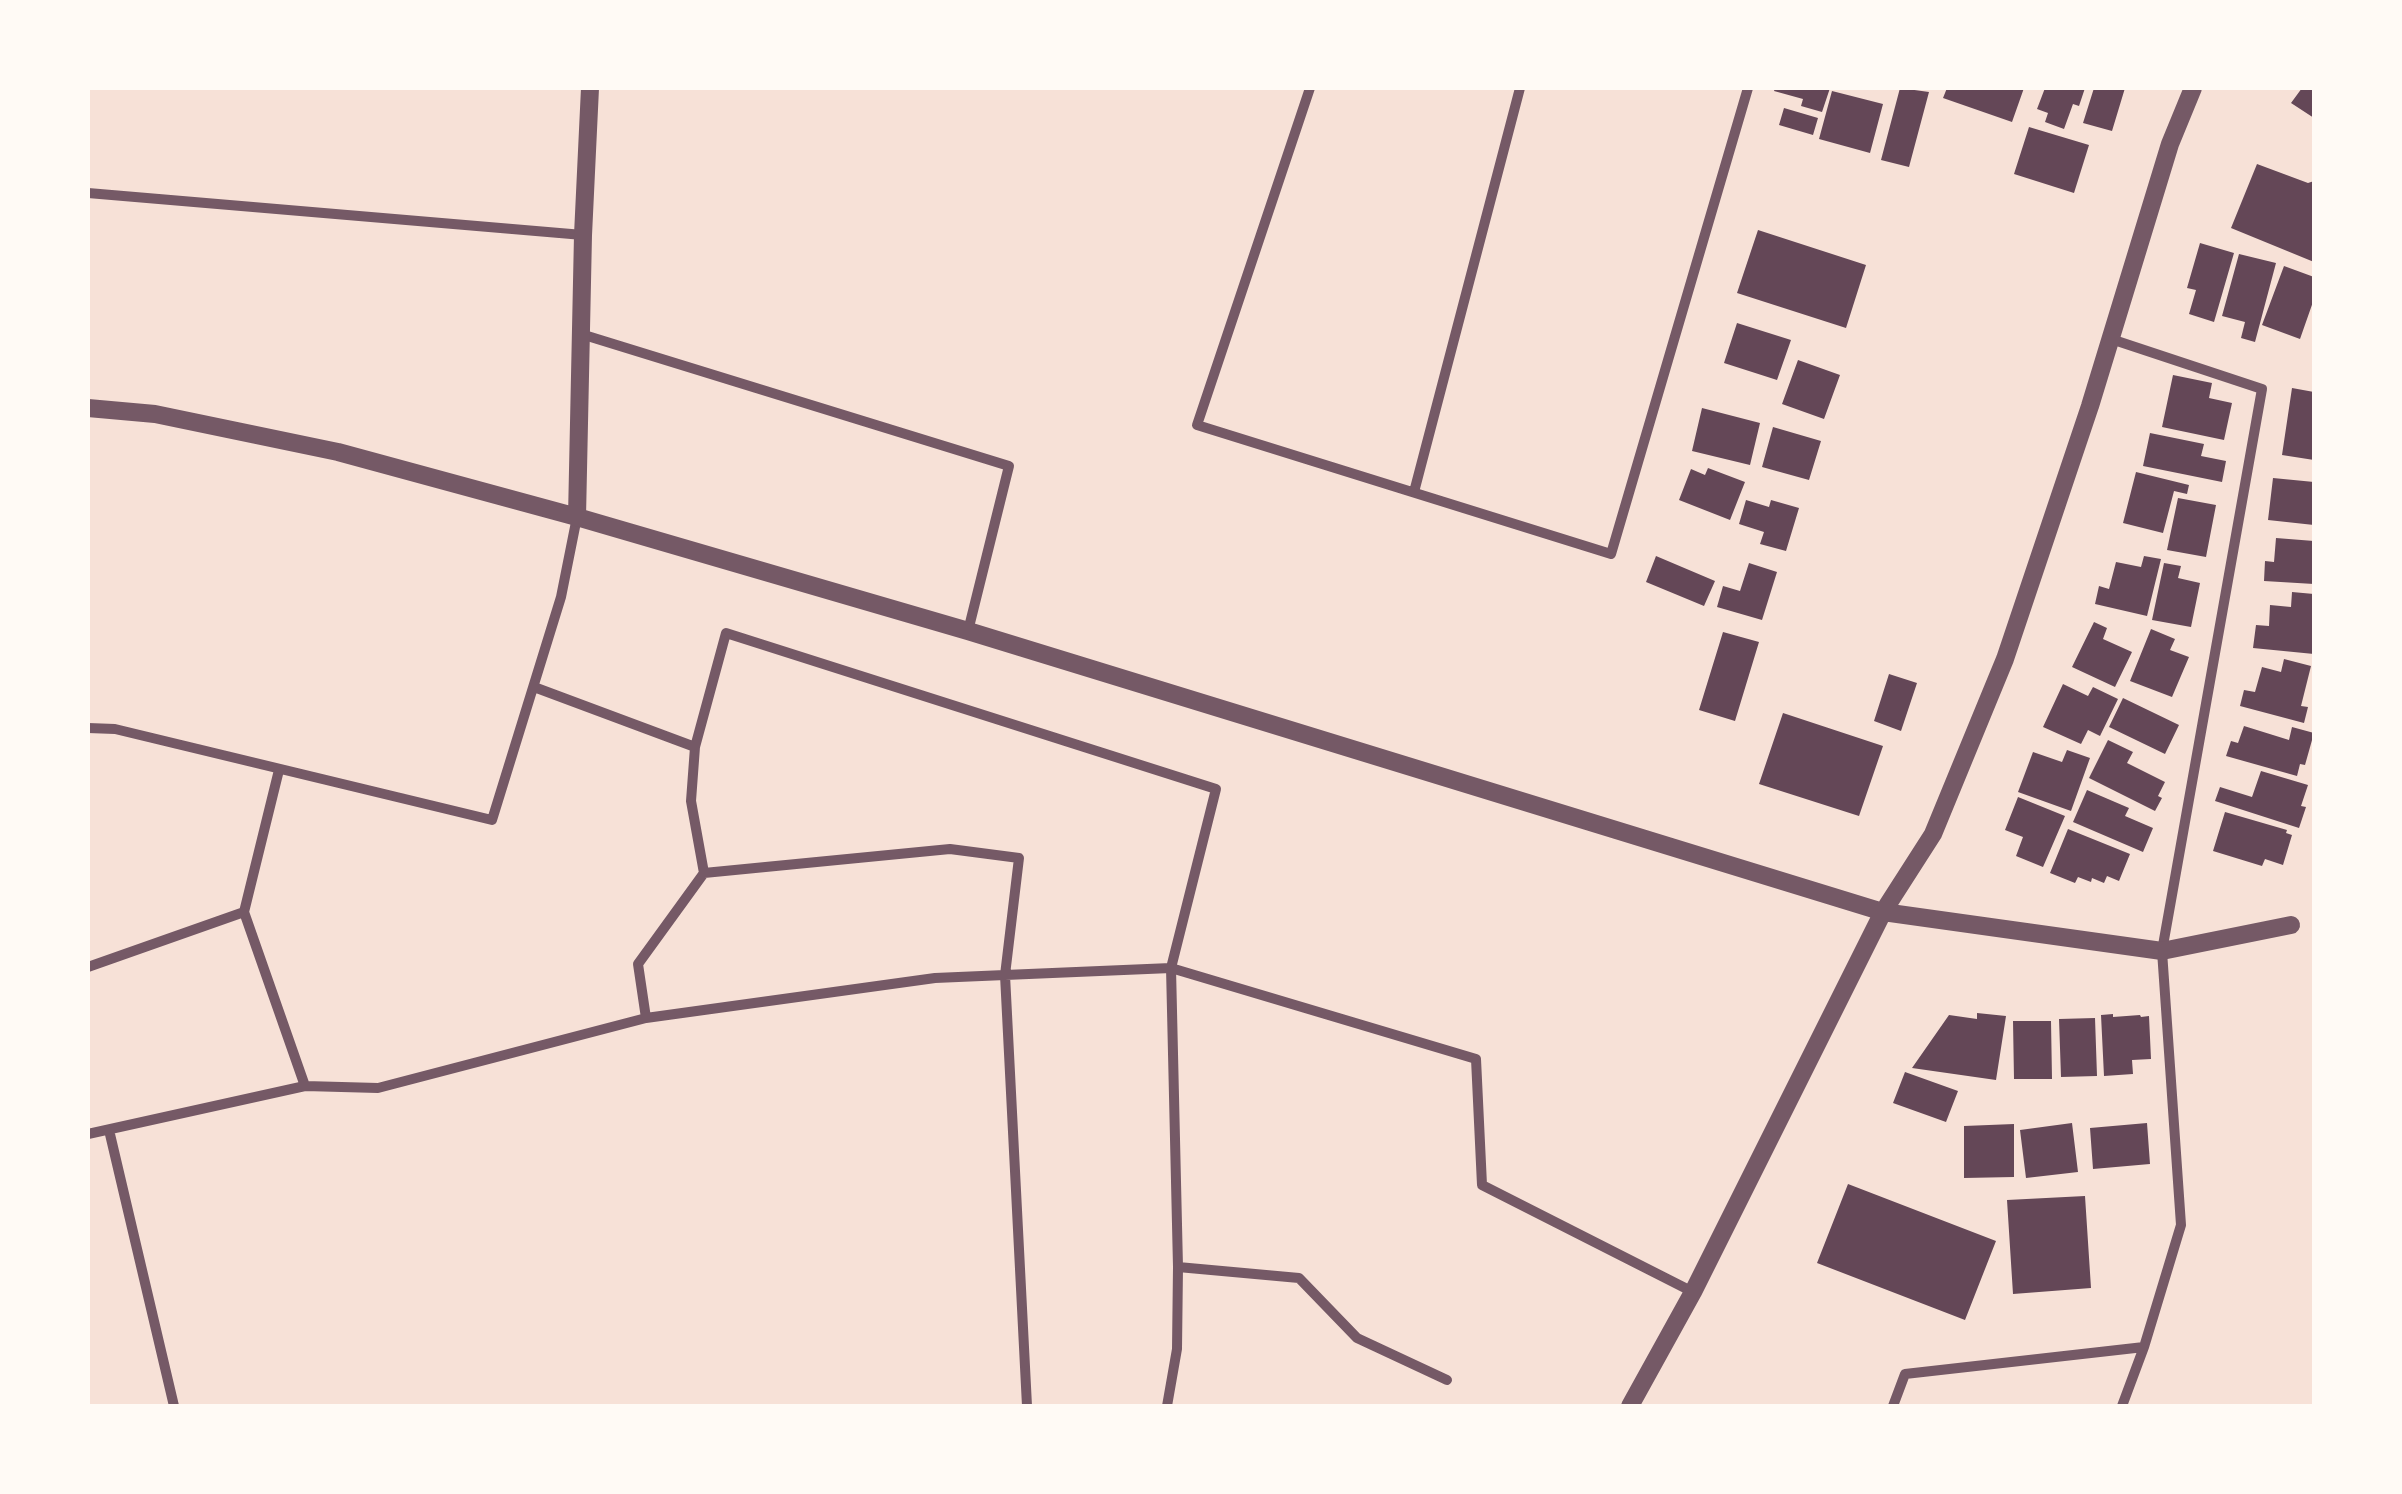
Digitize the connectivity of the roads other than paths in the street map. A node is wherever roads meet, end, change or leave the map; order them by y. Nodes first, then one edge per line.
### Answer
1 (590, 88) edge
2 (1310, 88) edge
3 (1520, 88) edge
4 (1748, 88) edge
5 (2193, 88) edge
6 (88, 193) edge
7 (583, 236) junction
8 (580, 334) junction
9 (2111, 339) junction
10 (88, 408) edge
11 (1414, 492) junction
12 (577, 518) junction
13 (968, 631) junction
14 (534, 687) junction
15 (88, 728) edge
16 (695, 747) junction
17 (279, 770) junction
18 (704, 874) junction
19 (244, 912) junction
20 (1883, 912) junction
21 (2291, 924) dead end
22 (2162, 951) junction
23 (88, 967) edge
24 (1171, 968) junction
25 (1004, 974) junction
26 (646, 1018) junction
27 (305, 1086) junction
28 (109, 1130) junction
29 (88, 1134) edge
30 (1178, 1266) junction
31 (1692, 1292) junction
32 (2144, 1347) junction
33 (1447, 1380) dead end
34 (174, 1406) edge
35 (1027, 1406) edge
36 (1166, 1406) edge
37 (1630, 1406) edge
38 (1893, 1406) edge
39 (2122, 1406) edge

1 - 7 street
2 - 11 street
3 - 11 street
4 - 11 street
5 - 9 street
6 - 7 street
7 - 8 street
8 - 12 street
8 - 13 street
9 - 20 street
9 - 22 street
10 - 12 street
12 - 13 street
12 - 14 street
13 - 20 street
14 - 16 street
14 - 17 street
15 - 17 street
16 - 18 street
16 - 24 street
17 - 19 street
18 - 25 street
18 - 26 street
19 - 23 street
19 - 27 street
20 - 22 street
20 - 31 street
21 - 22 street
22 - 32 street
24 - 25 street
24 - 30 street
24 - 31 street
25 - 26 street
25 - 35 street
26 - 27 street
27 - 28 street
28 - 29 street
28 - 34 street
30 - 33 street
30 - 36 street
31 - 37 street
32 - 38 street
32 - 39 street

